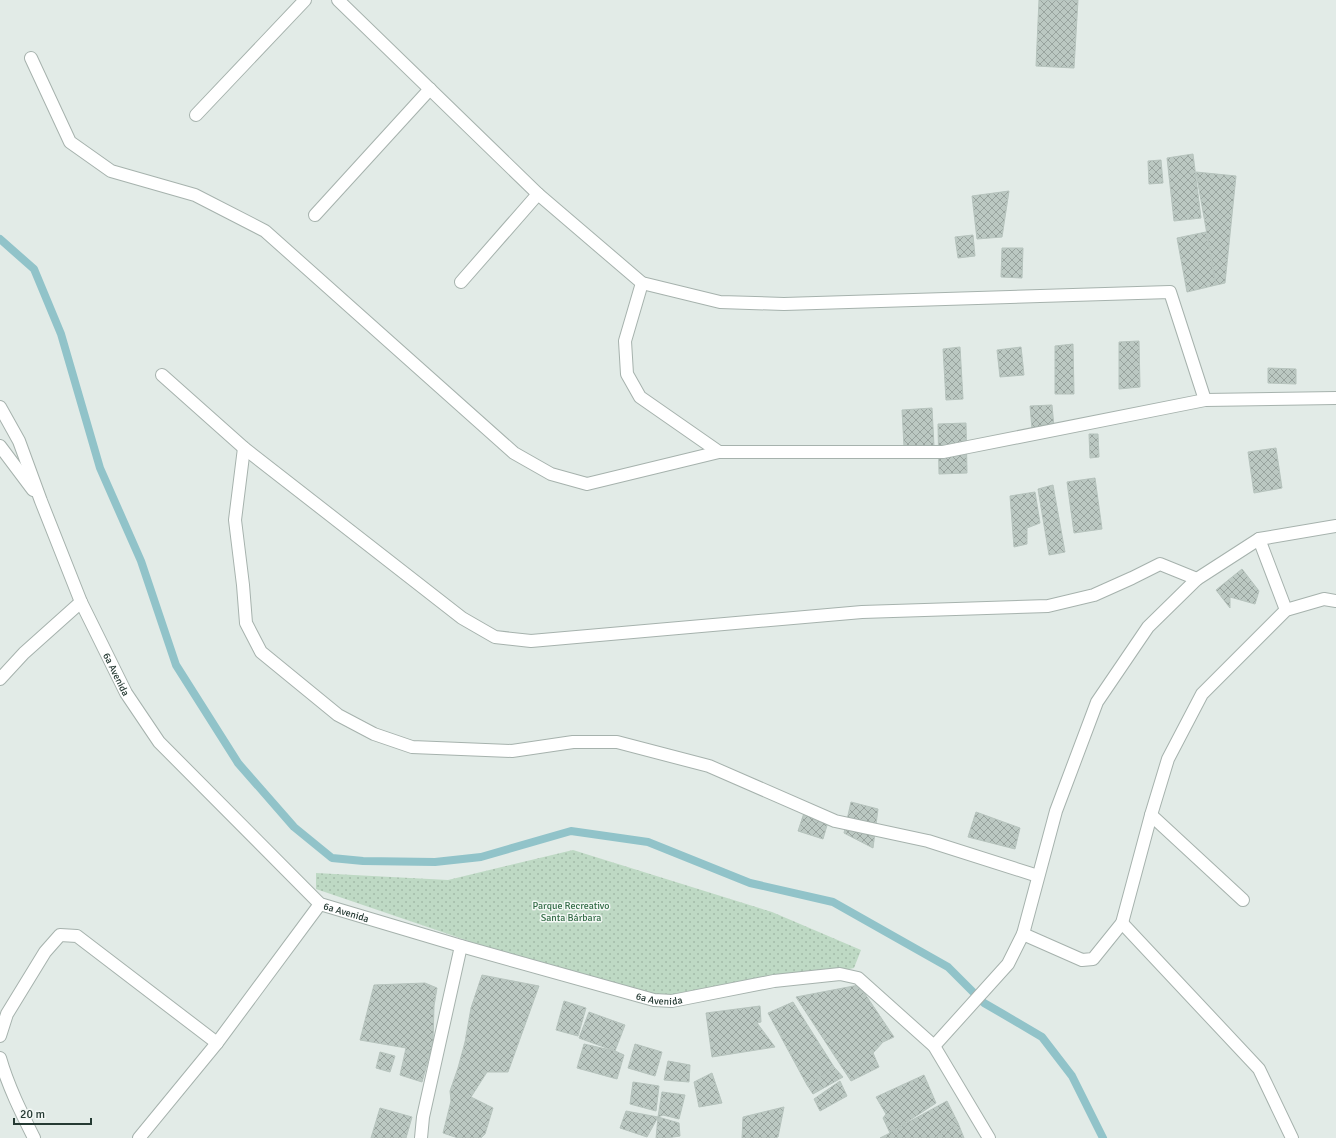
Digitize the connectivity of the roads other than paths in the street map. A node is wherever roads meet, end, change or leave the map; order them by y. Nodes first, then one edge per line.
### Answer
1 (304, 0) edge
2 (338, 0) edge
3 (31, 58) dead end
4 (430, 88) junction
5 (196, 115) dead end
6 (538, 194) junction
7 (315, 215) dead end
8 (461, 282) dead end
9 (642, 283) junction
10 (162, 375) dead end
11 (1336, 398) edge
12 (1205, 400) junction
13 (0, 407) edge
14 (0, 446) edge
15 (244, 448) junction
16 (719, 452) junction
17 (41, 501) junction
18 (1336, 526) edge
19 (1259, 539) junction
20 (1197, 579) junction
21 (1336, 601) edge
22 (81, 602) junction
23 (1286, 610) junction
24 (0, 679) edge
25 (1151, 815) junction
26 (1038, 876) junction
27 (1243, 900) dead end
28 (320, 904) junction
29 (1122, 923) junction
30 (1023, 934) junction
31 (461, 946) junction
32 (0, 1036) edge
33 (217, 1043) junction
34 (934, 1046) junction
35 (0, 1058) edge
36 (34, 1138) edge
37 (139, 1138) edge
38 (421, 1138) edge
39 (989, 1138) edge
40 (1292, 1138) edge

1 - 5 street
2 - 4 street
3 - 16 street
4 - 6 street
4 - 7 street
6 - 8 street
6 - 9 street
9 - 12 street
9 - 16 street
10 - 15 street
11 - 12 street
12 - 16 street
13 - 17 street, 6a Avenida
14 - 17 street
15 - 20 street
15 - 26 street
17 - 22 street, 6a Avenida
18 - 19 street
19 - 20 street
19 - 23 street
20 - 26 street
21 - 23 street
22 - 24 street
22 - 28 street, 6a Avenida
23 - 25 street
25 - 27 street
25 - 29 street
26 - 30 street
28 - 31 street, 6a Avenida
28 - 33 street
29 - 30 street
29 - 40 street
30 - 34 street
31 - 34 street, 6a Avenida
31 - 38 street
32 - 33 street
33 - 37 street
34 - 39 street, 6a Avenida
35 - 36 street

